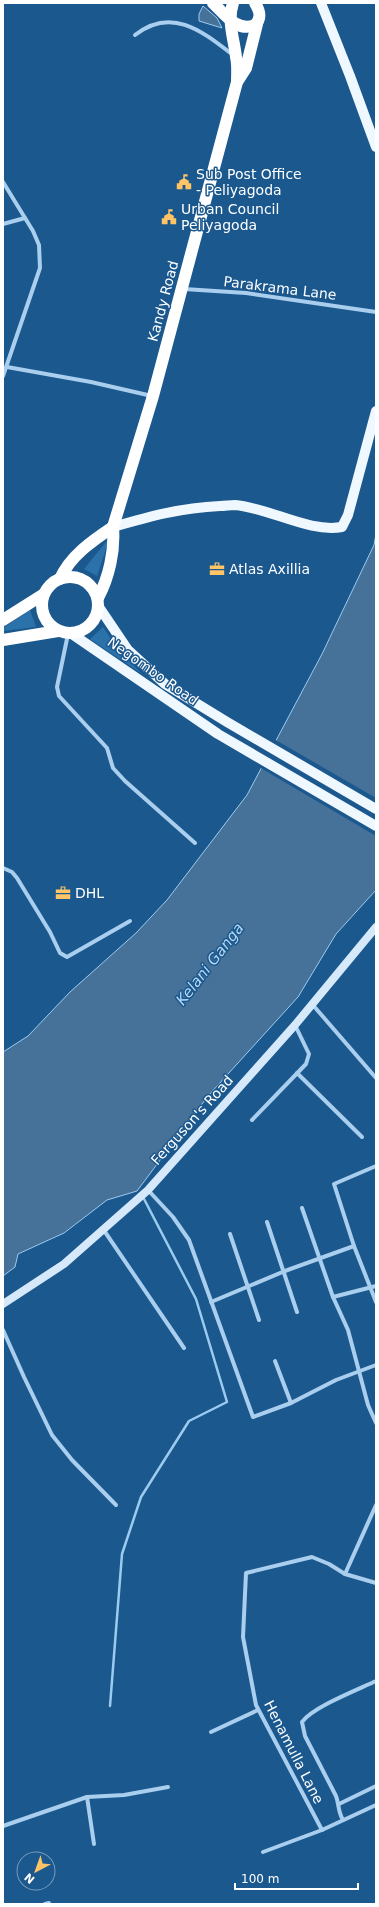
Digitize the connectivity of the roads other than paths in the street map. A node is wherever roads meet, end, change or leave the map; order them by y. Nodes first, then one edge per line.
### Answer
1 (213, 3) edge
2 (233, 3) edge
3 (321, 3) edge
4 (258, 5) edge
5 (231, 21) junction
6 (257, 24) junction
7 (135, 35) dead end
8 (237, 58) junction
9 (237, 82) junction
10 (376, 147) edge
11 (3, 182) edge
12 (25, 218) junction
13 (3, 224) edge
14 (181, 289) junction
15 (376, 312) edge
16 (7, 367) junction
17 (3, 376) edge
18 (153, 396) junction
19 (376, 410) edge
20 (113, 527) junction
21 (60, 579) junction
22 (44, 594) junction
23 (98, 602) junction
24 (3, 620) edge
25 (66, 633) junction
26 (3, 640) edge
27 (376, 809) edge
28 (376, 826) edge
29 (195, 843) dead end
30 (3, 868) edge
31 (130, 921) dead end
32 (376, 927) edge
33 (312, 1004) junction
34 (295, 1025) junction
35 (297, 1072) junction
36 (376, 1078) edge
37 (252, 1120) dead end
38 (362, 1136) dead end
39 (376, 1166) edge
40 (148, 1190) junction
41 (302, 1208) dead end
42 (267, 1222) dead end
43 (103, 1229) junction
44 (230, 1234) dead end
45 (354, 1246) junction
46 (320, 1259) junction
47 (285, 1271) junction
48 (247, 1286) junction
49 (376, 1286) edge
50 (370, 1288) junction
51 (333, 1297) junction
52 (211, 1302) junction
53 (376, 1302) edge
54 (3, 1304) edge
55 (297, 1312) dead end
56 (259, 1320) dead end
57 (3, 1330) edge
58 (184, 1348) dead end
59 (274, 1361) dead end
60 (376, 1365) edge
61 (360, 1371) junction
62 (291, 1403) junction
63 (376, 1423) edge
64 (116, 1505) dead end
65 (376, 1507) edge
66 (345, 1574) junction
67 (376, 1583) edge
68 (376, 1681) edge
69 (258, 1710) junction
70 (210, 1732) dead end
71 (376, 1786) edge
72 (168, 1787) dead end
73 (87, 1797) junction
74 (339, 1804) junction
75 (376, 1805) edge
76 (343, 1820) junction
77 (3, 1826) edge
78 (322, 1830) junction
79 (94, 1844) dead end
80 (263, 1852) dead end

1 - 5 highway
2 - 5 highway, Kandy Road
3 - 10 main road
4 - 6 highway, Kandy Road
5 - 6 highway
5 - 8 highway, Kandy Road
6 - 9 highway, Kandy Road
7 - 8 street
8 - 9 highway, Kandy Road
9 - 14 highway, Kandy Road
11 - 12 street
12 - 13 street
12 - 16 street
14 - 15 street, Parakrama Lane
14 - 18 highway, Kandy Road
16 - 17 street
16 - 18 street
18 - 20 highway, Kandy Road
19 - 20 main road
20 - 21 highway
20 - 23 highway, Kandy Road
21 - 22 highway
21 - 23 highway
22 - 24 highway
22 - 25 highway
23 - 25 highway
23 - 27 main road, Negombo Road
25 - 26 highway
25 - 28 main road, Negombo Road
25 - 29 street
30 - 31 street
32 - 33 street, Ferguson's Road
33 - 34 street, Ferguson's Road
33 - 36 street
34 - 35 street
34 - 40 street, Ferguson's Road
35 - 37 street
35 - 38 street
39 - 45 street
40 - 43 street, Ferguson's Road
40 - 52 street
41 - 46 street
42 - 47 street
43 - 54 street, Ferguson's Road
43 - 58 street
44 - 48 street
45 - 46 street
45 - 50 street
46 - 47 street
46 - 51 street
47 - 48 street
47 - 55 street
48 - 52 street
48 - 56 street
49 - 50 street
50 - 51 street
50 - 53 street
51 - 61 street
52 - 62 street
57 - 64 street
59 - 62 street
60 - 61 street
61 - 62 street
61 - 63 street
65 - 66 street
66 - 67 street
66 - 69 street, Henamulla Lane
68 - 74 street
69 - 70 street
69 - 78 street, Henamulla Lane
71 - 74 street
72 - 73 street
73 - 77 street
73 - 79 street
74 - 76 street
75 - 76 street
76 - 78 street
78 - 80 street

